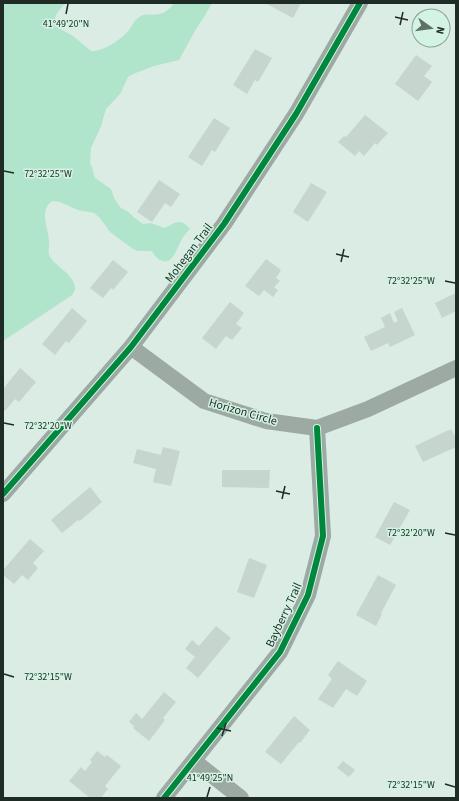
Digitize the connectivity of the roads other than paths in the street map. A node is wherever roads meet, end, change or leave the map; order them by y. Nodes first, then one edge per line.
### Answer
1 (360, 3) edge
2 (131, 347) junction
3 (456, 368) edge
4 (317, 428) junction
5 (3, 494) edge
6 (194, 761) junction
7 (164, 798) edge
8 (241, 798) edge

1 - 2 street, Mohegan Trail
2 - 4 street, Horizon Circle
2 - 5 street, Mohegan Trail
3 - 4 street, Horizon Circle
4 - 6 street, Bayberry Trail
6 - 7 street, Bayberry Trail
6 - 8 street

